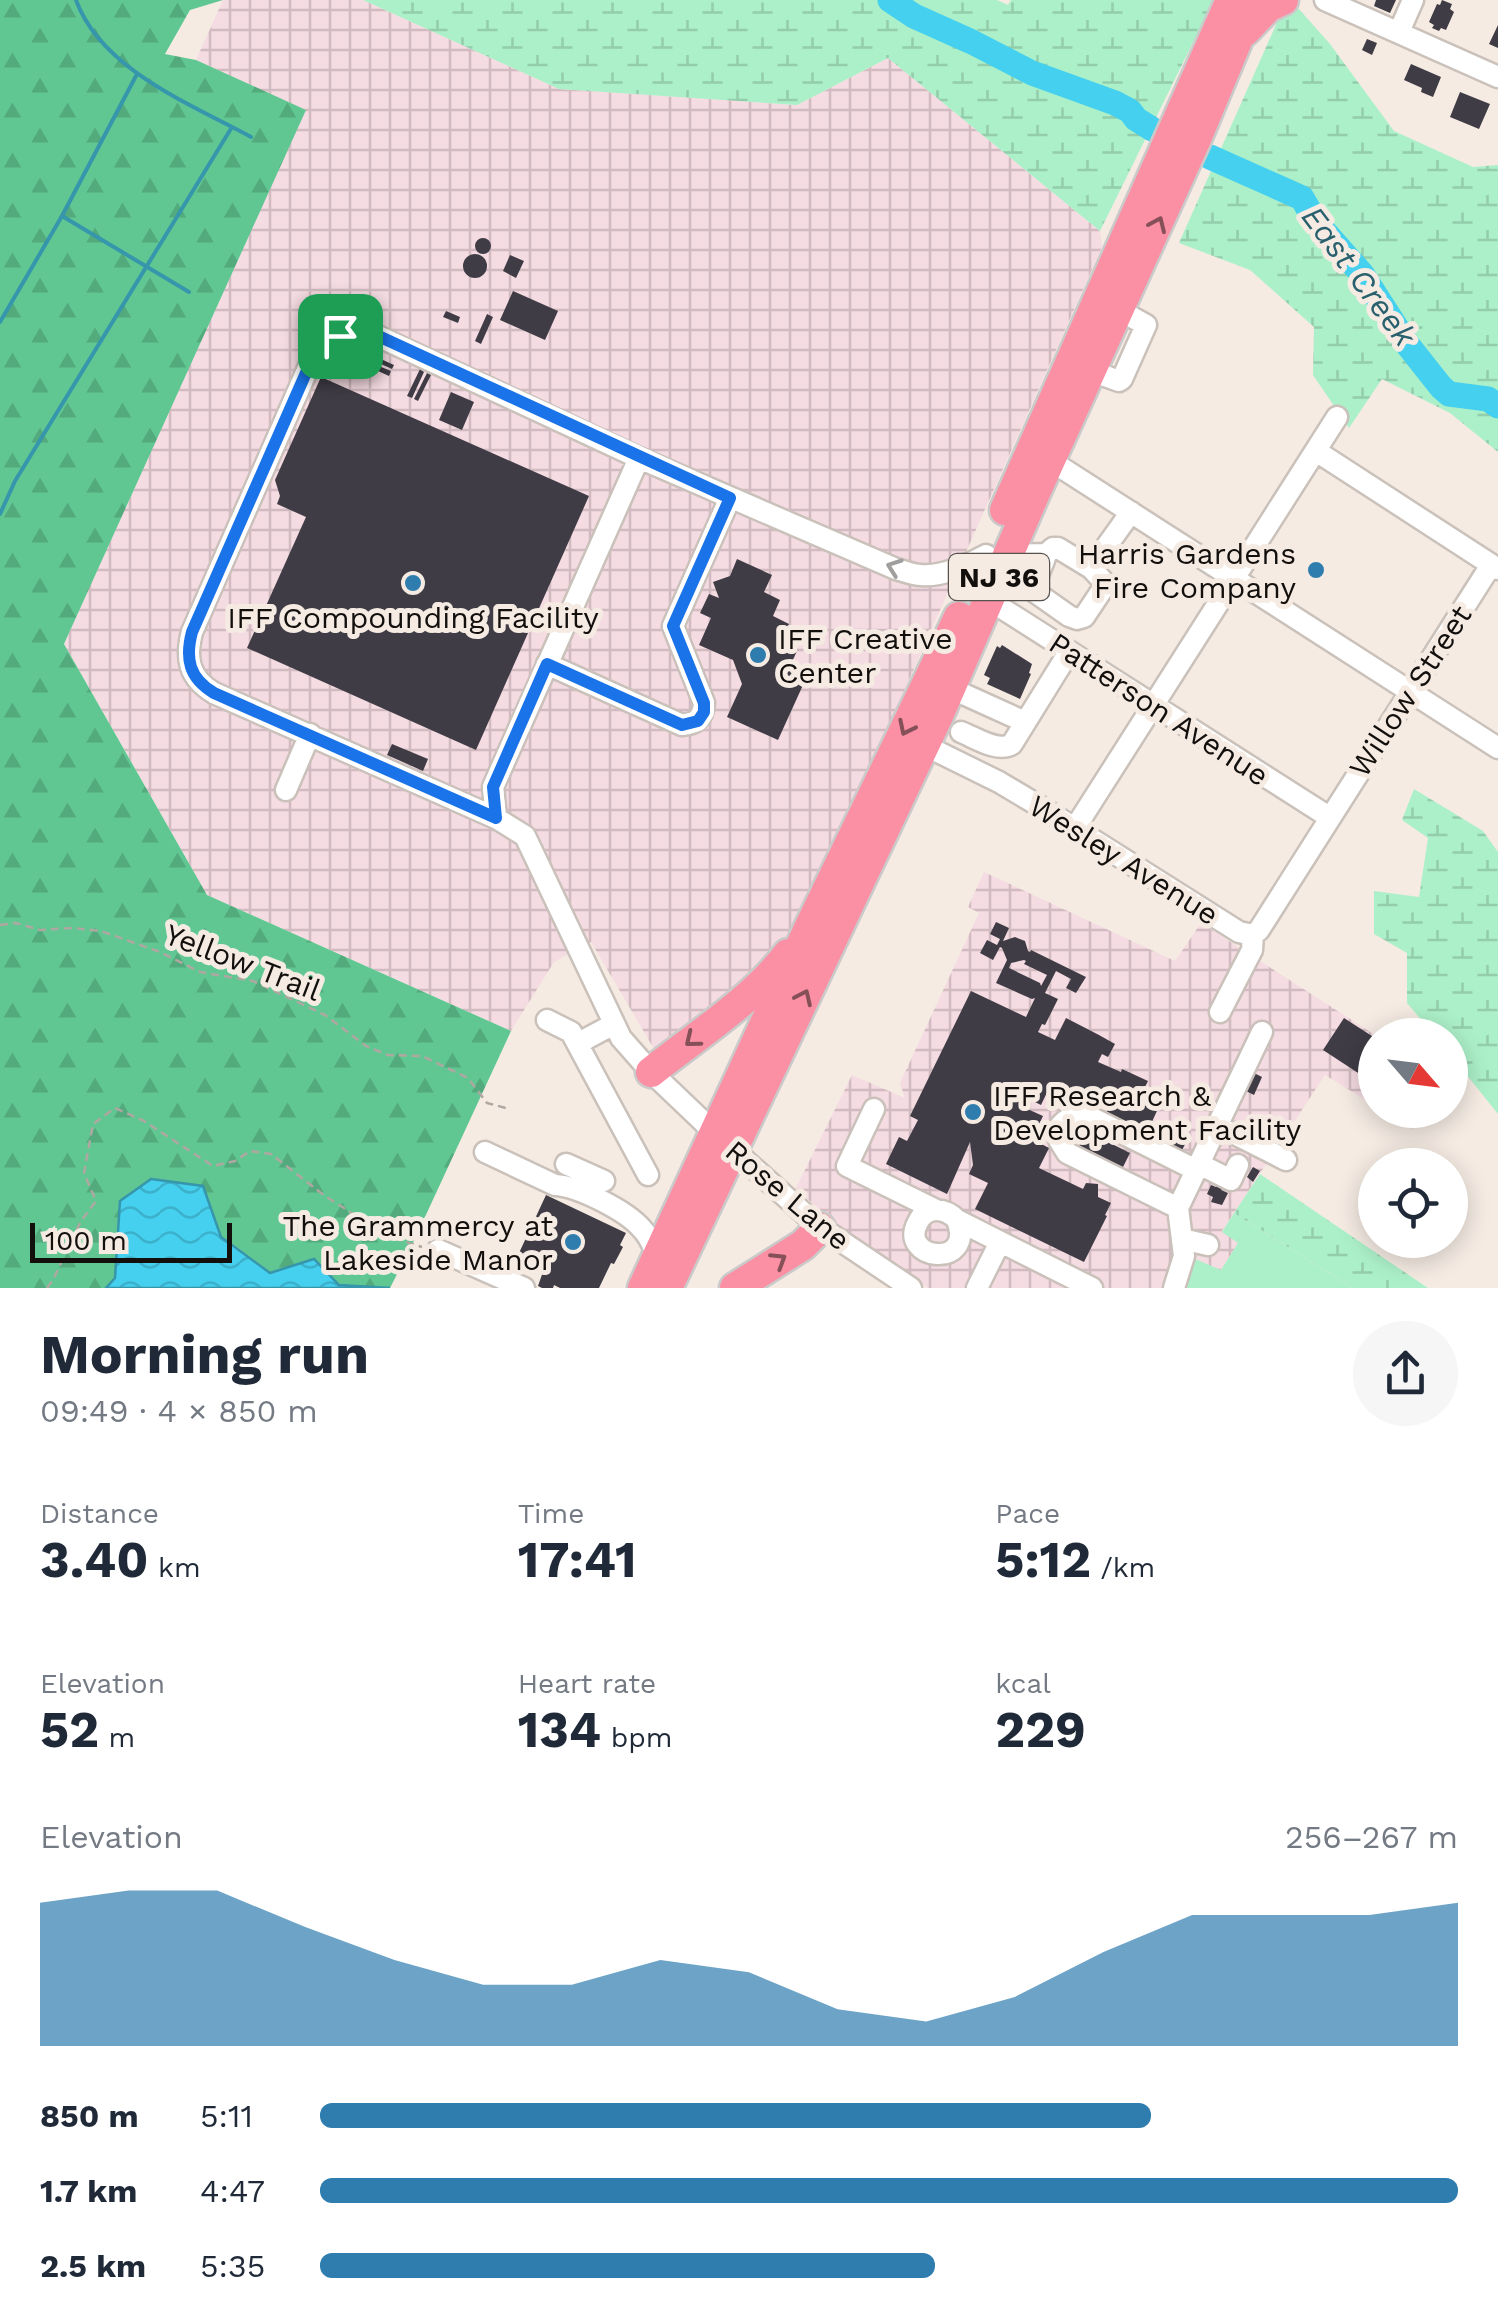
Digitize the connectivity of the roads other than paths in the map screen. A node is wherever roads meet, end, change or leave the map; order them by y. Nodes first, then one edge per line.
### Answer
1 (1231, 0) edge
2 (1254, 0) edge
3 (1283, 0) edge
4 (1325, 0) edge
5 (1413, 0) edge
6 (1399, 32) junction
7 (1236, 41) junction
8 (1498, 77) edge
9 (1337, 417) dead end
10 (1316, 452) junction
11 (638, 458) junction
12 (1051, 461) junction
13 (730, 498) junction
14 (1130, 512) junction
15 (1046, 554) junction
16 (997, 555) junction
17 (1494, 567) edge
18 (1091, 568) junction
19 (1234, 578) junction
20 (989, 600) junction
21 (1070, 652) junction
22 (547, 664) junction
23 (950, 688) junction
24 (1410, 692) junction
25 (1152, 705) junction
26 (1025, 722) junction
27 (962, 732) dead end
28 (310, 734) junction
29 (924, 744) junction
30 (1498, 748) edge
31 (286, 790) dead end
32 (1329, 817) junction
33 (496, 818) junction
34 (1074, 828) junction
35 (811, 924) junction
36 (1253, 935) junction
37 (1220, 1012) dead end
38 (548, 1020) dead end
39 (614, 1024) junction
40 (1262, 1032) dead end
41 (579, 1046) junction
42 (652, 1072) junction
43 (874, 1109) dead end
44 (724, 1141) junction
45 (485, 1152) dead end
46 (1203, 1154) junction
47 (1286, 1160) dead end
48 (566, 1164) dead end
49 (1243, 1167) dead end
50 (648, 1175) dead end
51 (604, 1182) dead end
52 (1178, 1208) junction
53 (936, 1210) junction
54 (676, 1217) junction
55 (957, 1220) junction
56 (638, 1225) junction
57 (820, 1228) junction
58 (1206, 1240) dead end
59 (1000, 1242) junction
60 (1182, 1244) junction
61 (438, 1250) road end
62 (658, 1257) junction
63 (524, 1288) edge
64 (644, 1288) edge
65 (667, 1288) edge
66 (735, 1288) edge
67 (912, 1288) edge
68 (978, 1288) edge
69 (1092, 1288) edge
70 (1160, 1288) edge
71 (1174, 1288) edge

1 - 16 highway, NJ 36
2 - 7 highway, NJ 36
3 - 7 highway
4 - 6 street
5 - 6 street
6 - 8 street
12 -> 7 highway, NJ 36
9 - 10 street
10 - 17 street
10 - 19 street
11 - 13 street, Rose Lane
11 - 22 street
11 - 28 street, Rose Lane
12 - 14 street
12 - 16 highway, NJ 36
16 -> 13 street, Rose Lane
13 - 22 street
14 - 18 street
14 - 19 street
15 - 16 street
15 - 18 street
15 - 18 street
16 - 20 highway, NJ 36
16 -> 35 highway, NJ 36
17 - 24 street, Willow Street
19 - 24 street
19 - 25 street
20 - 21 street, Patterson Avenue
20 - 23 highway, NJ 36
21 - 25 street, Patterson Avenue
21 - 26 street
22 - 33 street
23 - 26 street
23 - 29 highway, NJ 36
24 - 30 street
24 - 32 street, Willow Street
25 - 32 street, Patterson Avenue
25 - 34 street
26 - 27 street
28 - 31 street
28 - 33 street, Rose Lane
29 - 34 street, Wesley Avenue
44 -> 29 highway, NJ 36
32 - 36 street, Wesley Avenue
33 - 39 street, Rose Lane
34 - 36 street, Wesley Avenue
35 -> 42 highway
35 - 44 highway, NJ 36
36 - 37 street
38 - 41 street
39 - 41 street
39 - 42 street, Rose Lane
40 - 46 street
41 - 50 street
42 - 44 street, Rose Lane
43 - 53 street
44 - 54 highway, NJ 36
44 - 57 street, Rose Lane
44 - 65 highway, NJ 36
45 - 56 street
46 - 47 street
46 - 49 street
46 - 52 street
46 - 52 street
48 - 51 street
52 - 60 street
53 - 55 street
53 - 55 street
54 - 56 street
54 - 62 highway, NJ 36
55 - 59 street
56 - 62 street
66 -> 57 highway
57 - 67 street, Rose Lane
58 - 60 street
59 - 68 street
59 - 69 street
60 - 70 street
60 - 71 street
61 - 63 street
62 - 64 highway, NJ 36

